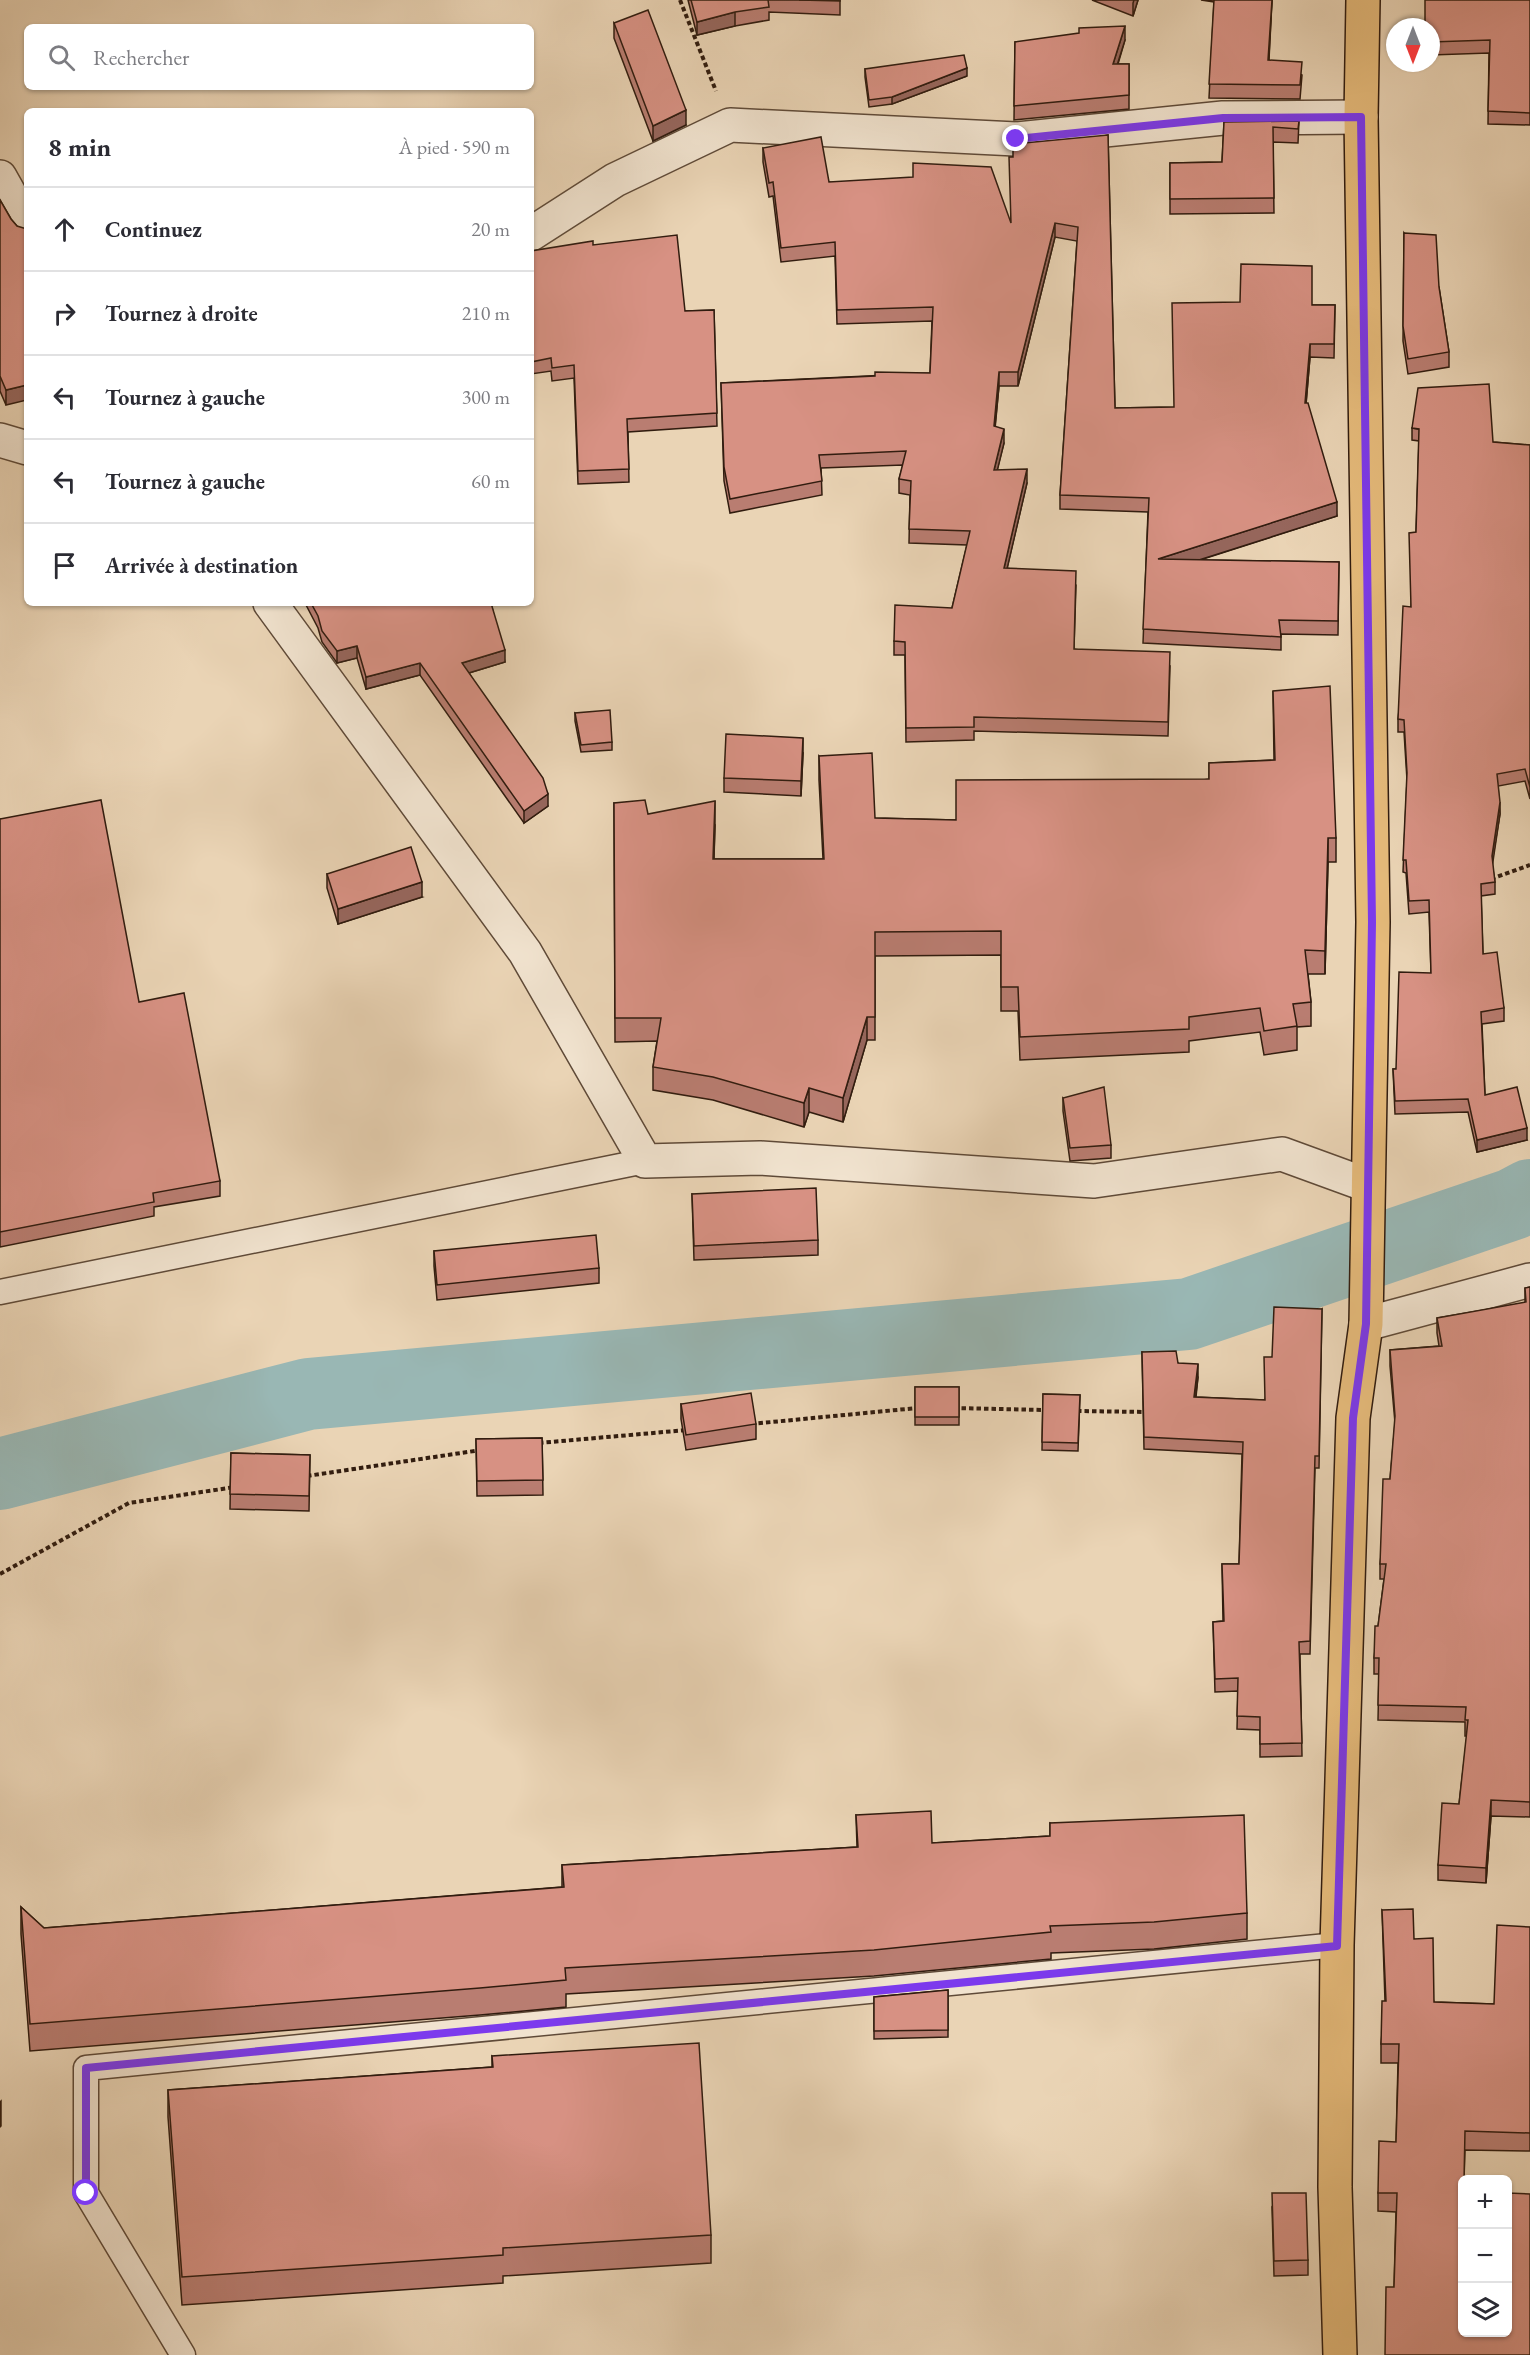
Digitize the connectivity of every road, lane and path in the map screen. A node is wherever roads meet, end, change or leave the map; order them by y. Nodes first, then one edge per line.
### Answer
1 (680, 0) edge
2 (1363, 0) edge
3 (1361, 117) junction
4 (730, 125) junction
5 (0, 177) edge
6 (24, 220) edge
7 (534, 232) edge
8 (0, 440) edge
9 (24, 447) edge
10 (272, 606) edge
11 (1530, 865) edge
12 (1485, 881) edge
13 (645, 1161) junction
14 (1367, 1185) junction
15 (1530, 1280) edge
16 (0, 1292) edge
17 (1366, 1324) junction
18 (918, 1408) edge
19 (953, 1408) edge
20 (1047, 1410) edge
21 (1071, 1410) edge
22 (1153, 1413) edge
23 (741, 1425) edge
24 (694, 1429) edge
25 (529, 1444) edge
26 (482, 1449) edge
27 (305, 1476) edge
28 (247, 1485) edge
29 (0, 1574) edge
30 (1337, 1946) junction
31 (183, 2355) edge
32 (1341, 2355) edge

1 - 4 path
2 - 3 main road
3 - 4 street
3 - 14 main road
4 - 7 street
5 - 6 street
8 - 9 street
10 - 13 street
11 - 12 path
13 - 14 street
13 - 16 lane
14 - 17 main road
15 - 17 street
17 - 30 main road
18 - 23 path
19 - 20 path
21 - 22 path
24 - 25 path
26 - 27 path
28 - 29 path
30 - 31 lane
30 - 32 main road

